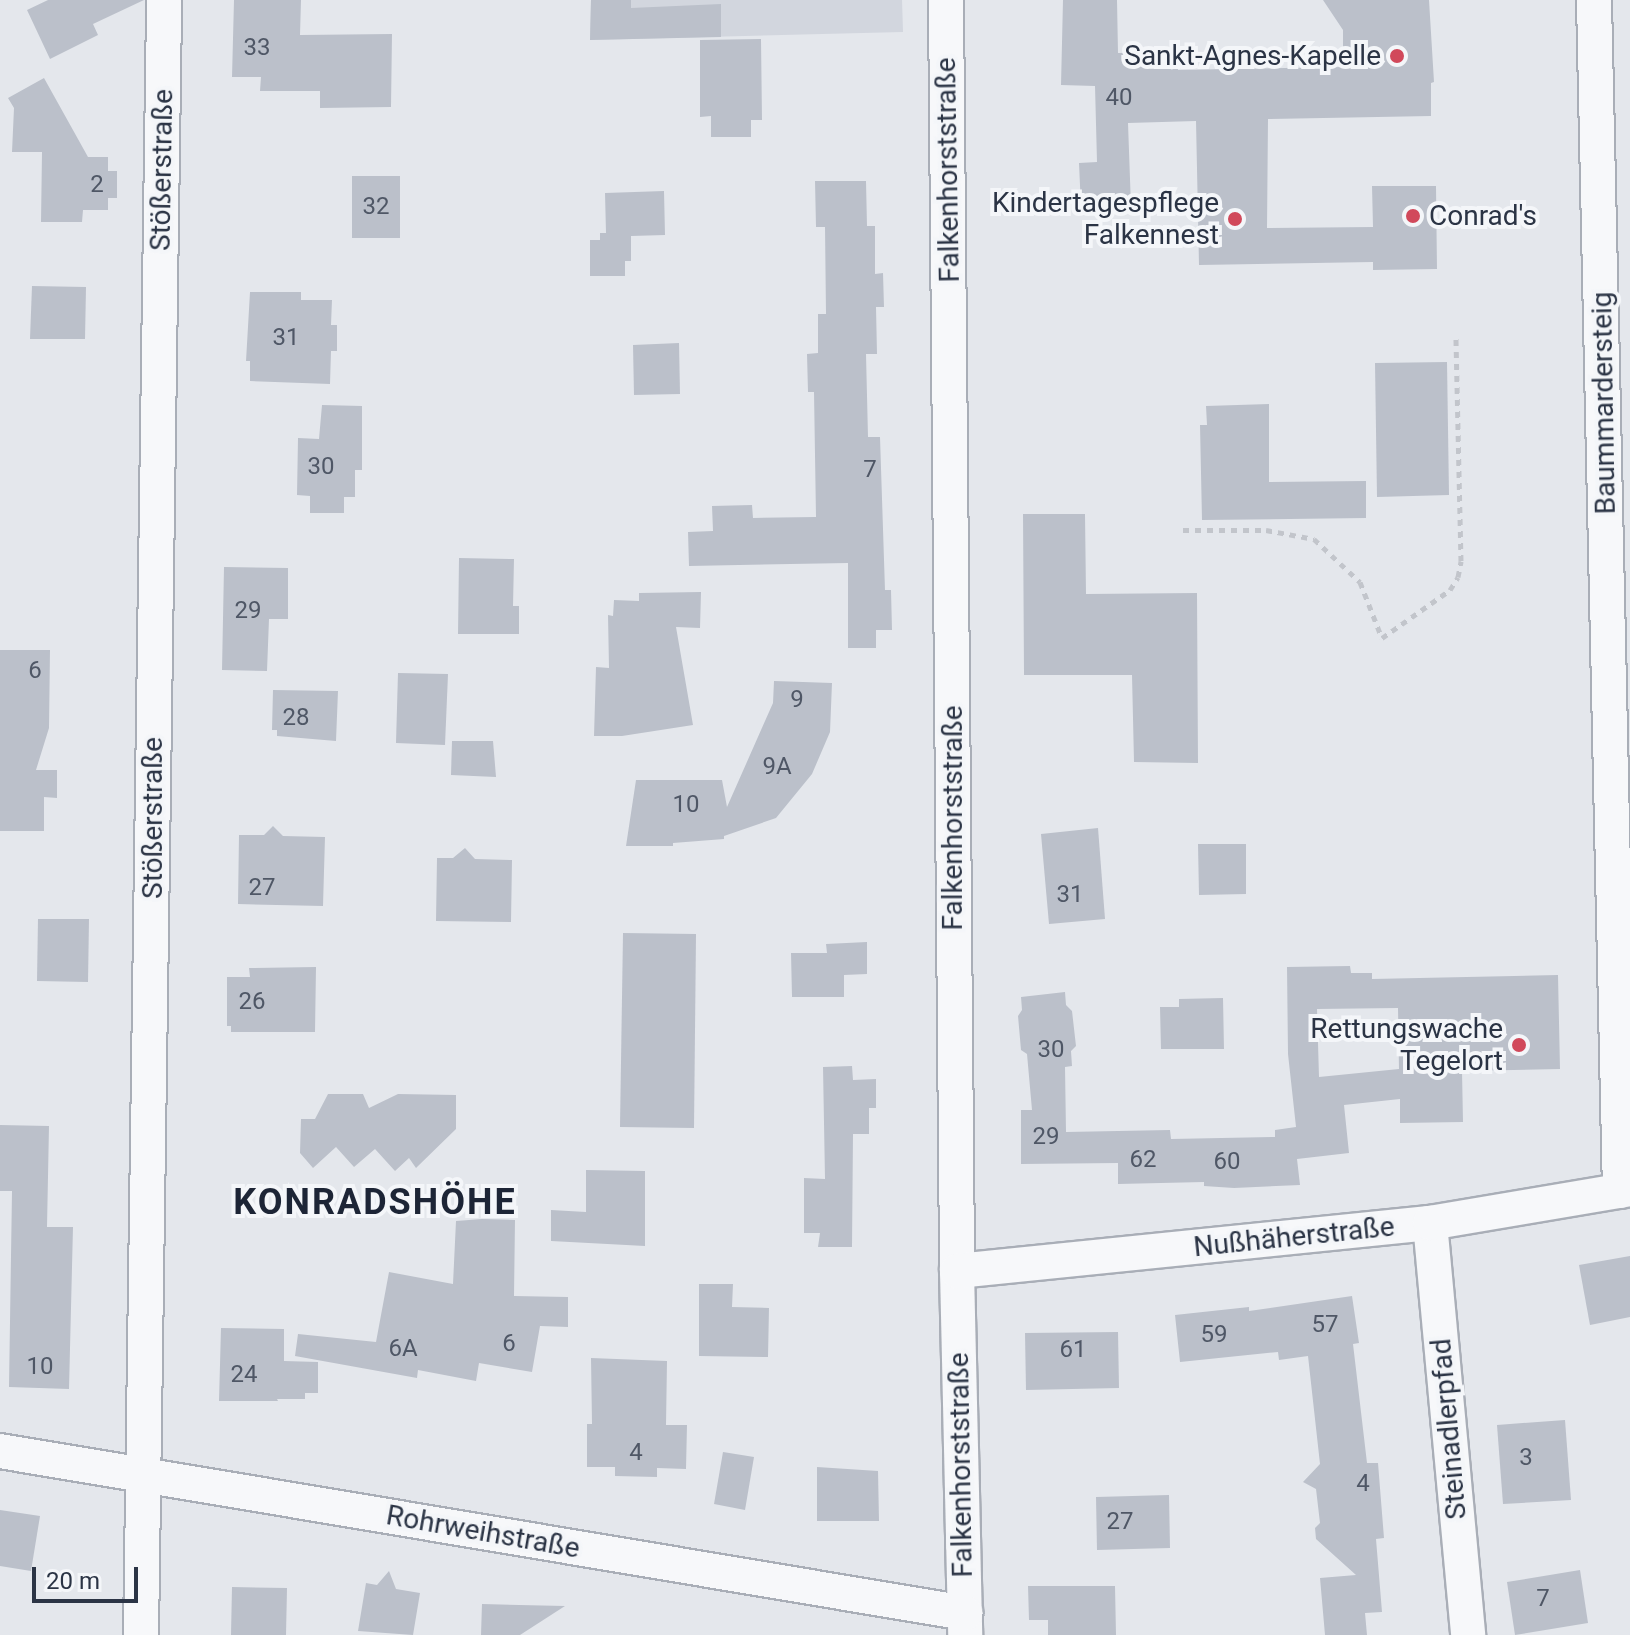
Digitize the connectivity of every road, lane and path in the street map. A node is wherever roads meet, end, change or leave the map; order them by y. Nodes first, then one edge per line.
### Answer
1 (164, 0) edge
2 (946, 0) edge
3 (1594, 0) edge
4 (1456, 336) dead end
5 (1183, 530) dead end
6 (1619, 573) edge
7 (1625, 1190) edge
8 (1430, 1223) junction
9 (957, 1271) junction
10 (0, 1451) edge
11 (146, 1475) junction
12 (965, 1624) edge
13 (141, 1635) edge
14 (1468, 1635) edge

1 - 11 street, Stößerstraße
2 - 9 street, Falkenhorststraße
3 - 6 street, Baummardersteig
4 - 5 path
6 - 7 street, Baummardersteig
7 - 8 street, Nußhäherstraße
8 - 9 street, Nußhäherstraße
8 - 14 street, Steinadlerpfad
9 - 12 street, Falkenhorststraße
10 - 11 street, Rohrweihstraße
11 - 12 street, Rohrweihstraße
11 - 13 street, Stößerstraße

